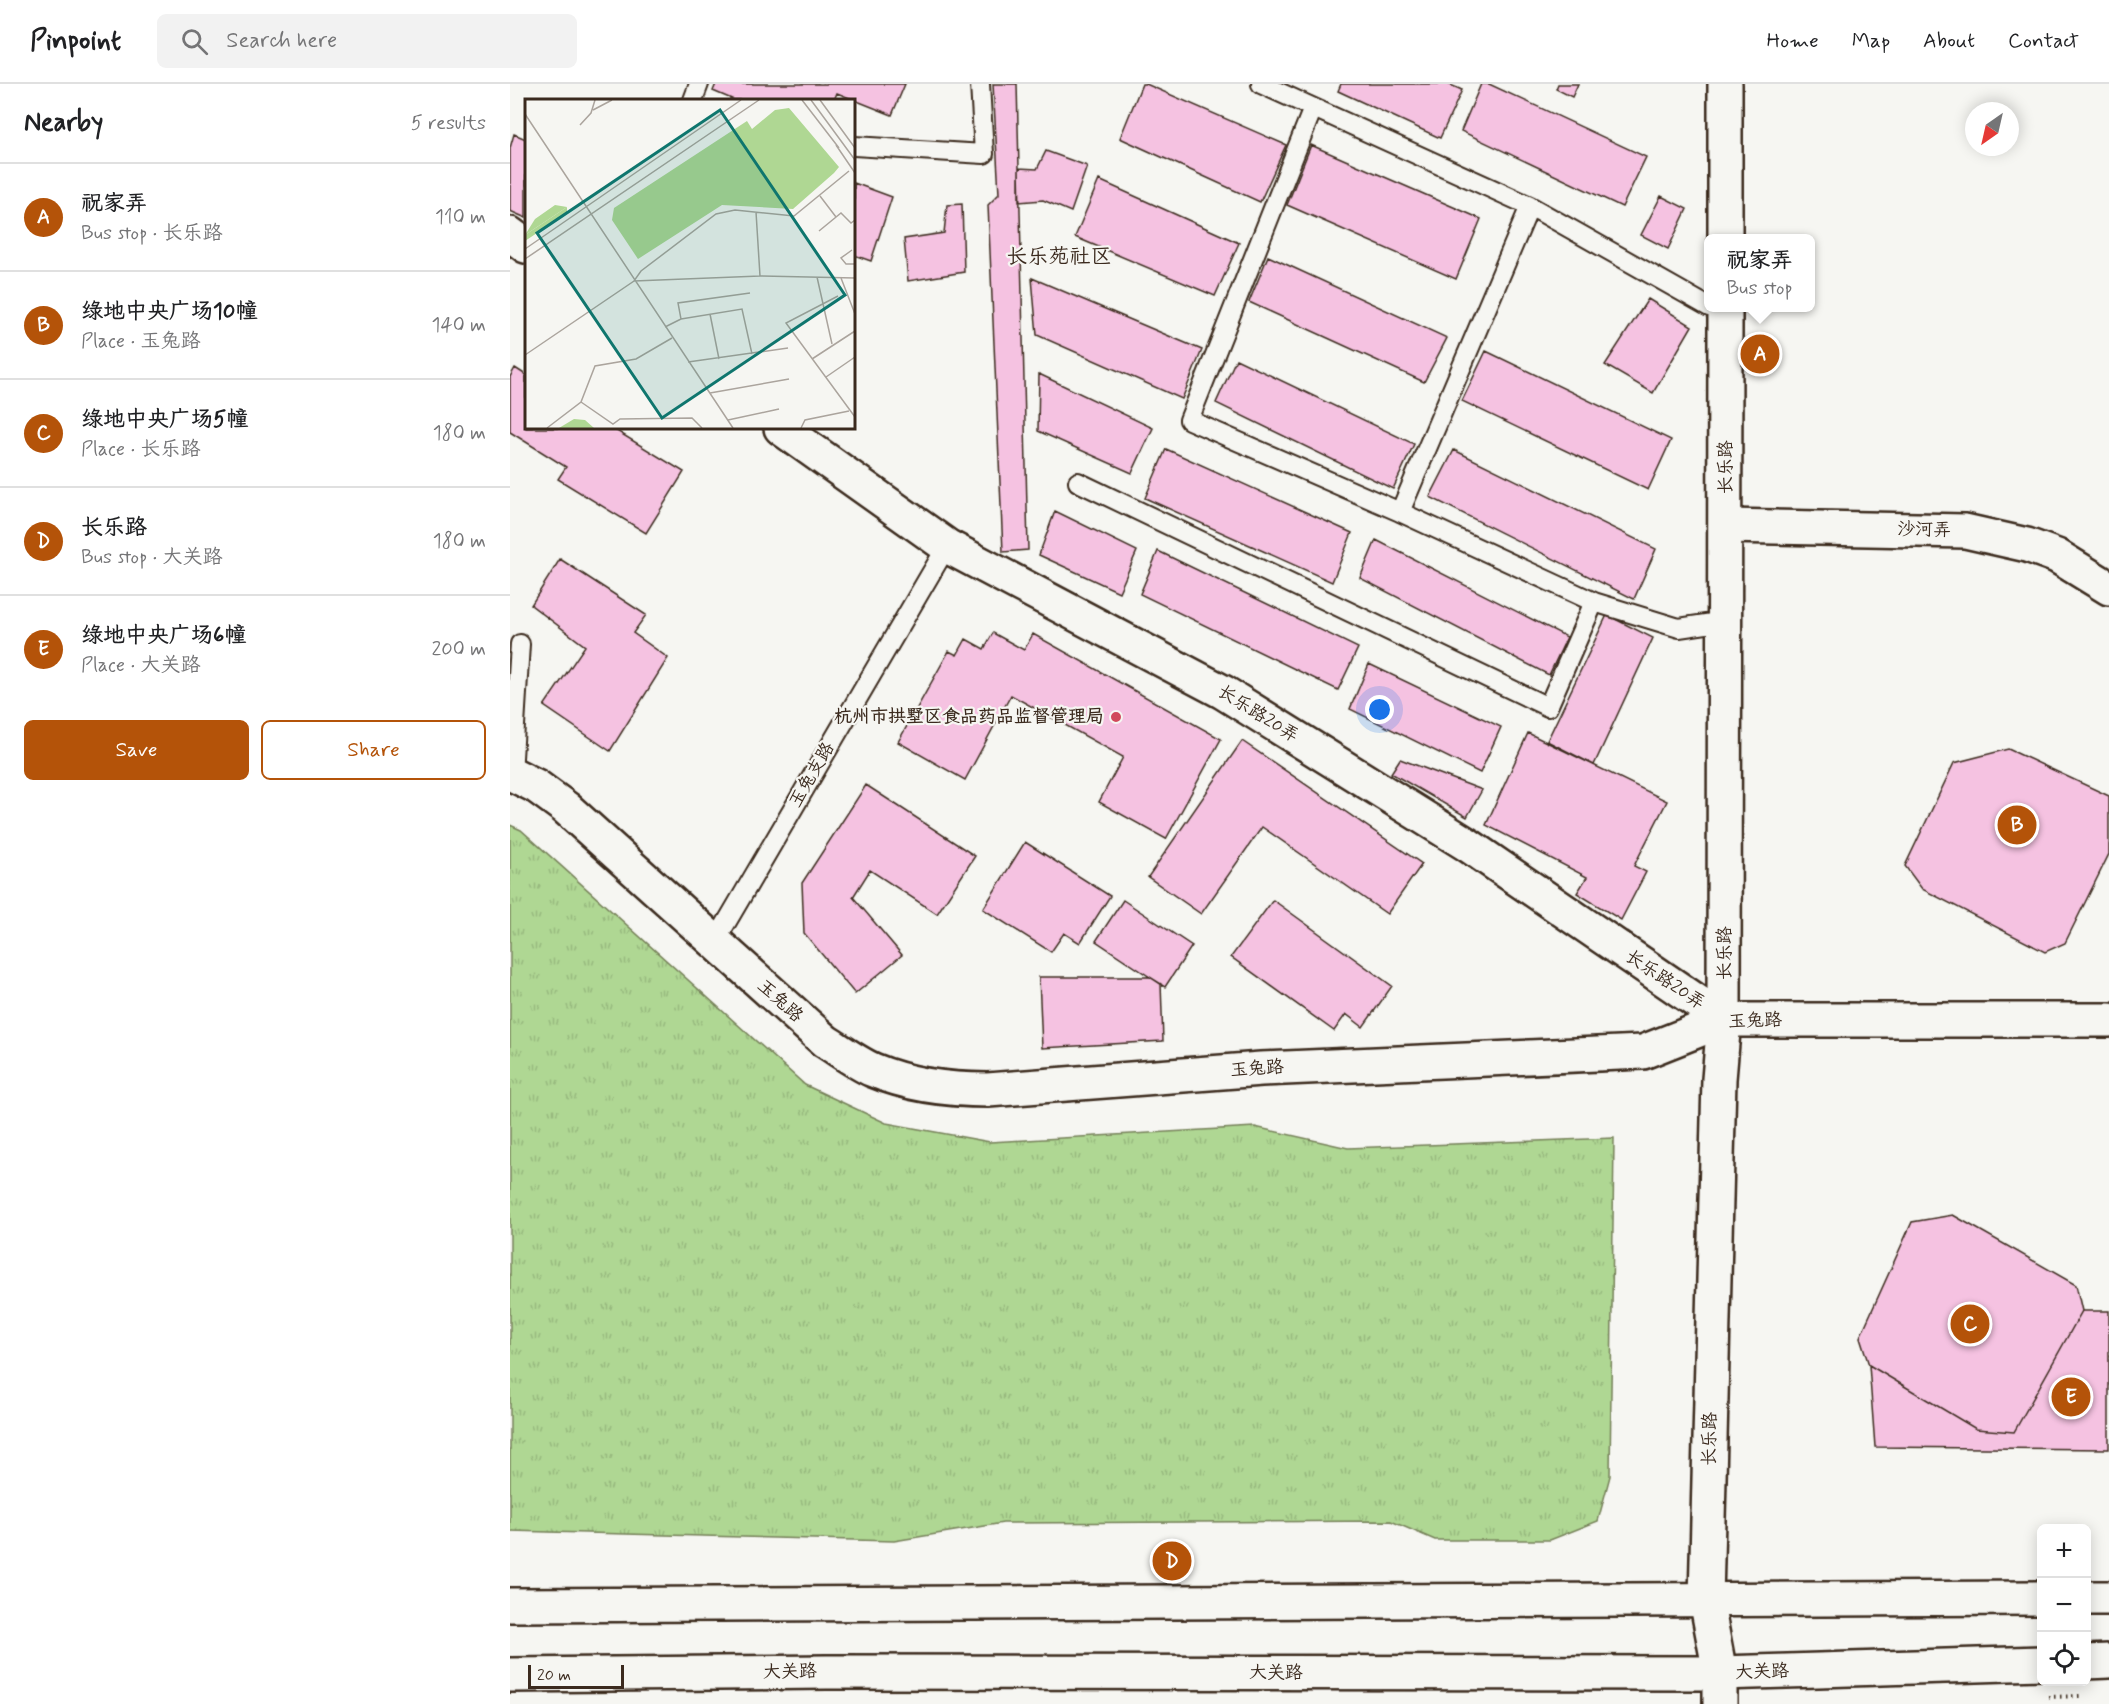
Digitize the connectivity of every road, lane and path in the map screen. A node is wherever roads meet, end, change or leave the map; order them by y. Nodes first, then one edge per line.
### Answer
1 (699, 84) edge
2 (980, 84) edge
3 (1261, 84) edge
4 (1725, 84) edge
5 (693, 99) edge
6 (1313, 108) junction
7 (855, 146) edge
8 (1530, 206) junction
9 (510, 234) edge
10 (1725, 234) edge
11 (525, 245) edge
12 (1704, 303) edge
13 (1717, 312) edge
14 (782, 429) edge
15 (1078, 482) dead end
16 (1400, 512) junction
17 (1726, 526) junction
18 (947, 546) junction
19 (2109, 588) edge
20 (1594, 602) junction
21 (1726, 621) junction
22 (520, 644) dead end
23 (511, 773) edge
24 (715, 942) junction
25 (1724, 1020) junction
26 (2109, 1020) edge
27 (2037, 1598) edge
28 (2091, 1598) edge
29 (2109, 1598) edge
30 (1706, 1599) junction
31 (510, 1605) edge
32 (2109, 1661) edge
33 (2091, 1662) edge
34 (2037, 1664) edge
35 (510, 1675) edge
36 (1720, 1689) edge

1 - 5 lane
2 - 7 lane
3 - 6 lane
4 - 10 street
6 - 8 lane
6 - 16 lane
8 - 12 lane
8 - 16 lane
9 - 11 street
13 - 17 street, 长乐路
14 - 18 street, 长乐路20弄
15 - 20 lane
16 - 20 lane
17 - 19 street, 沙河弄
17 - 21 street, 长乐路
18 - 24 lane, 玉兔支路
18 - 25 street, 长乐路20弄
20 - 21 lane
21 - 25 street, 长乐路
22 - 23 lane
23 - 24 street, 玉兔路
24 - 25 street, 玉兔路
25 - 26 street, 玉兔路
25 - 30 street, 长乐路
27 - 30 street
28 - 29 street
30 - 31 street
30 - 36 street, 长乐路
32 - 33 street
34 - 36 street, 大关路
35 - 36 street, 大关路

